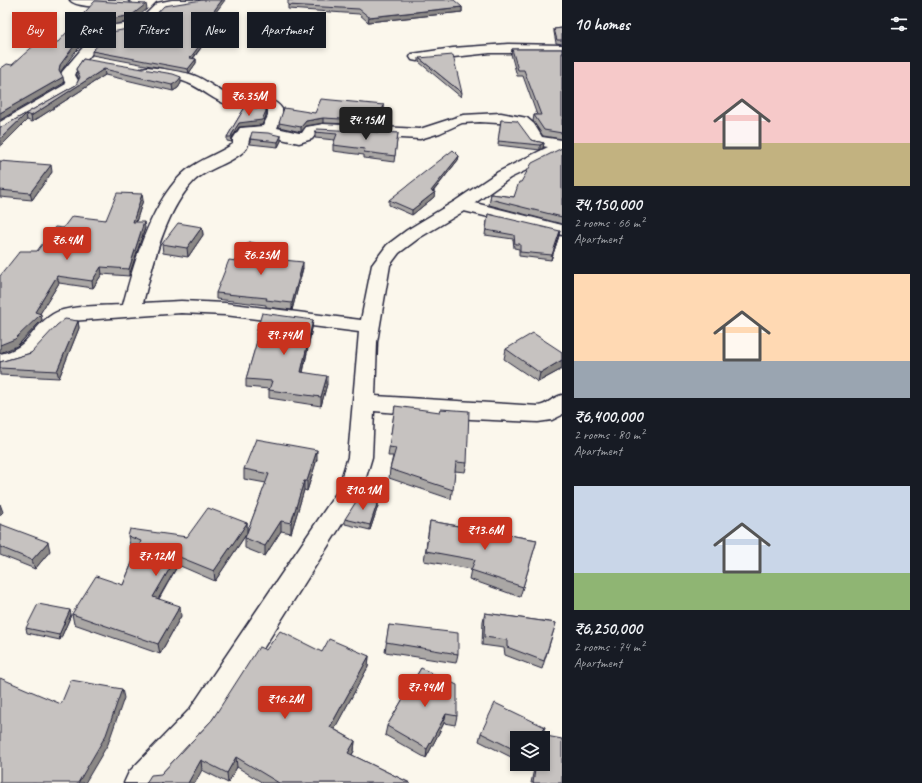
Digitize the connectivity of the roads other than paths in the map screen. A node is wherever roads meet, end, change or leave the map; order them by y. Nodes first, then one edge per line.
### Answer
1 (76, 0) edge
2 (200, 0) edge
3 (161, 5) junction
4 (562, 49) edge
5 (417, 57) dead end
6 (80, 59) junction
7 (95, 62) edge
8 (131, 68) edge
9 (0, 128) edge
10 (268, 131) junction
11 (562, 146) edge
12 (461, 205) junction
13 (562, 230) edge
14 (131, 310) junction
15 (370, 327) junction
16 (0, 361) edge
17 (562, 402) edge
18 (364, 403) junction
19 (140, 783) edge

1 - 3 street
2 - 3 street
3 - 6 street
4 - 5 street
6 - 7 street
6 - 9 street
8 - 10 street
10 - 11 street
10 - 14 street
11 - 12 street
12 - 13 street
12 - 15 street
14 - 15 street
14 - 16 street
15 - 18 street
17 - 18 street
18 - 19 street

